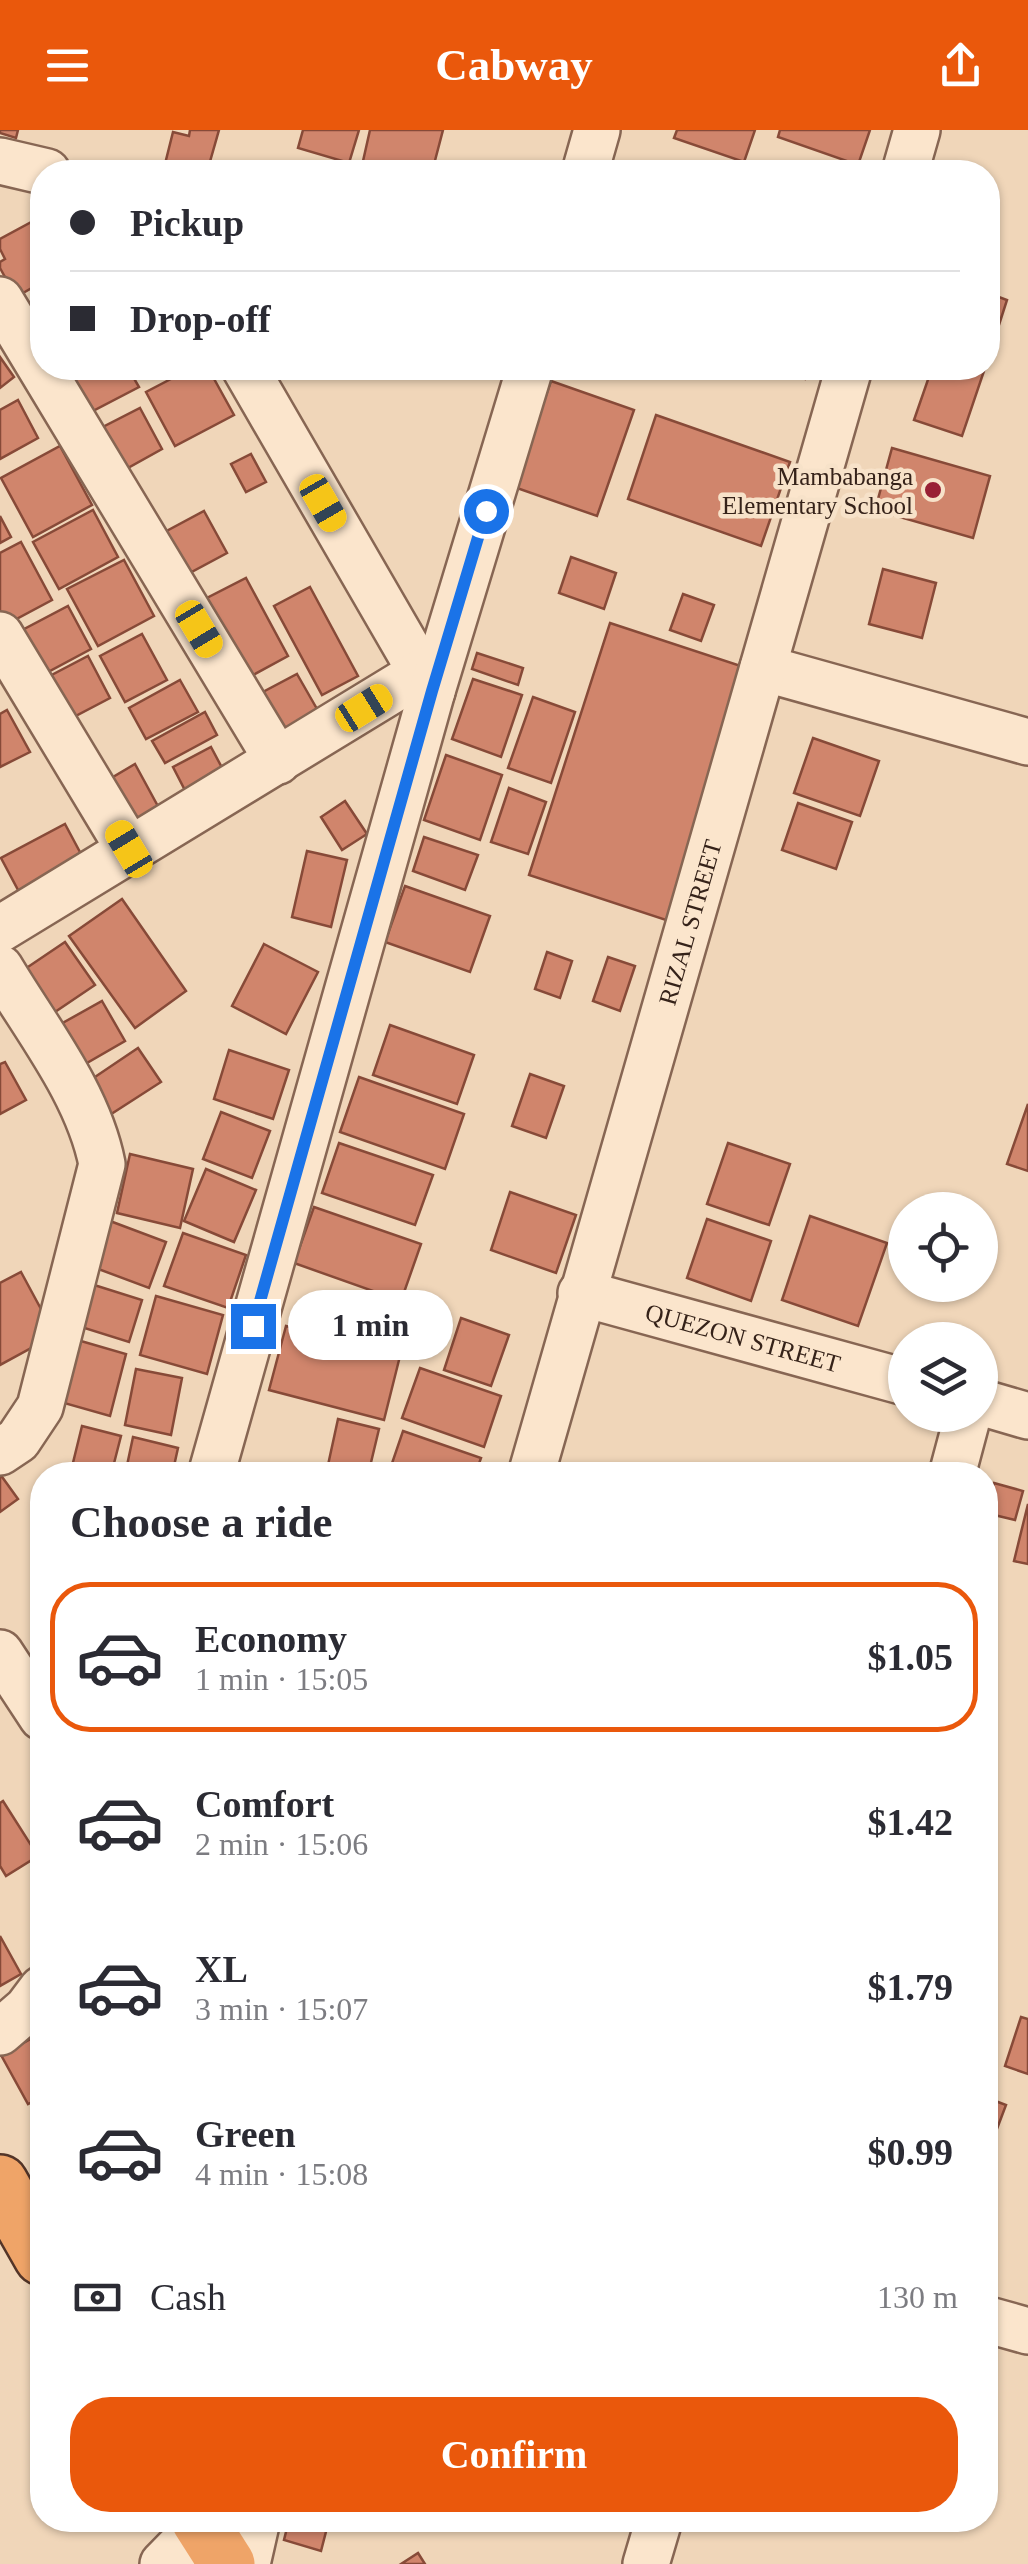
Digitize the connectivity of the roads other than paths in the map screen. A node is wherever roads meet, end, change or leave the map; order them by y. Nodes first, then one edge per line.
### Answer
1 (597, 130) edge
2 (917, 130) edge
3 (588, 160) edge
4 (908, 160) edge
5 (0, 161) edge
6 (30, 168) edge
7 (0, 300) edge
8 (30, 350) edge
9 (48, 380) edge
10 (252, 380) edge
11 (526, 380) edge
12 (846, 380) edge
13 (0, 636) edge
14 (763, 668) junction
15 (426, 682) junction
16 (1028, 742) edge
17 (278, 761) junction
18 (129, 849) junction
19 (0, 928) edge
20 (0, 968) edge
21 (581, 1294) junction
22 (888, 1377) edge
23 (998, 1407) edge
24 (1028, 1416) edge
25 (963, 1432) edge
26 (0, 1452) edge
27 (215, 1462) edge
28 (534, 1462) edge
29 (955, 1462) edge
30 (0, 1653) edge
31 (30, 1699) edge
32 (30, 2005) edge
33 (0, 2032) edge
34 (0, 2183) edge
35 (30, 2236) edge
36 (998, 2323) edge
37 (1028, 2331) edge
38 (254, 2532) edge
39 (655, 2532) edge
40 (210, 2536) edge
41 (163, 2564) edge
42 (247, 2564) edge
43 (646, 2564) edge

1 - 3 street
2 - 4 street
5 - 6 street
7 - 8 street
9 - 17 street
10 - 15 street
11 - 15 street
12 - 14 street, RIZAL STREET
13 - 18 street
14 - 16 street
14 - 21 street, RIZAL STREET
15 - 17 street
15 - 27 street
17 - 18 street
18 - 19 street
20 - 26 street
21 - 22 street, QUEZON STREET
21 - 28 street, RIZAL STREET
23 - 24 street
25 - 29 street
30 - 31 street
32 - 33 street
34 - 35 highway
36 - 37 street
38 - 42 street
39 - 43 street
40 - 41 street

